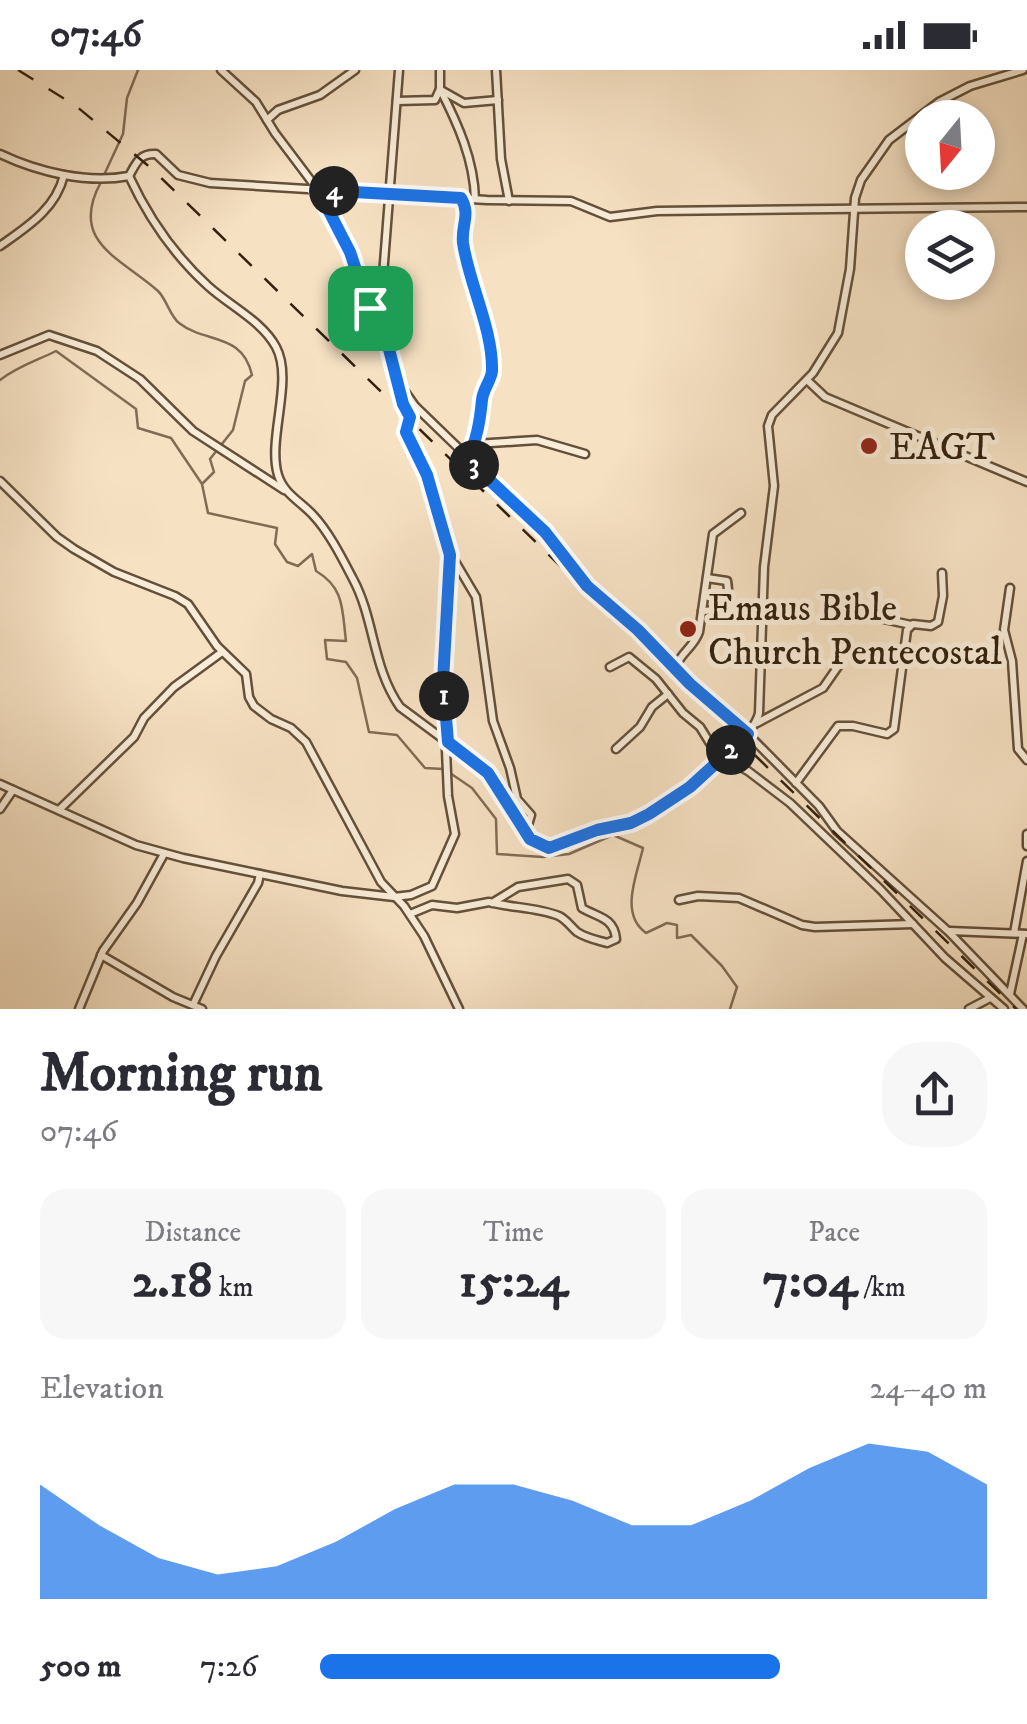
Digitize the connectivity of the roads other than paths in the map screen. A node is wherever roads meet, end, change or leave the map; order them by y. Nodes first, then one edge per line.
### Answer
1 (221, 70) edge
2 (355, 70) edge
3 (399, 70) edge
4 (440, 70) edge
5 (496, 70) edge
6 (1022, 70) edge
7 (440, 89) junction
8 (498, 100) junction
9 (397, 101) junction
10 (267, 120) junction
11 (0, 154) edge
12 (64, 174) junction
13 (129, 176) junction
14 (318, 190) junction
15 (390, 195) junction
16 (461, 198) junction
17 (475, 199) junction
18 (509, 201) junction
19 (1027, 207) edge
20 (855, 210) junction
21 (0, 246) edge
22 (380, 314) junction
23 (0, 355) edge
24 (807, 380) junction
25 (398, 382) junction
26 (415, 406) junction
27 (410, 417) junction
28 (475, 444) junction
29 (585, 454) dead end
30 (467, 459) junction
31 (0, 481) edge
32 (1027, 482) edge
33 (286, 492) junction
34 (741, 512) dead end
35 (450, 555) junction
36 (942, 574) dead end
37 (707, 578) junction
38 (1010, 588) dead end
39 (702, 611) junction
40 (870, 616) dead end
41 (911, 625) junction
42 (222, 652) junction
43 (839, 665) dead end
44 (610, 667) dead end
45 (676, 668) junction
46 (668, 694) junction
47 (756, 723) junction
48 (748, 734) junction
49 (448, 746) junction
50 (616, 749) dead end
51 (722, 760) junction
52 (1027, 760) edge
53 (796, 783) junction
54 (0, 784) edge
55 (13, 790) junction
56 (0, 809) edge
57 (58, 810) junction
58 (526, 833) junction
59 (1027, 834) edge
60 (1027, 846) edge
61 (164, 854) junction
62 (1027, 861) edge
63 (260, 874) junction
64 (394, 896) junction
65 (679, 900) dead end
66 (492, 903) junction
67 (410, 914) junction
68 (914, 924) junction
69 (949, 932) junction
70 (1021, 934) edge
71 (101, 955) junction
72 (1010, 994) junction
73 (991, 997) junction
74 (192, 1005) junction
75 (79, 1009) edge
76 (202, 1009) edge
77 (459, 1009) edge
78 (969, 1009) edge
79 (1004, 1009) edge
80 (1024, 1009) edge

1 - 10 street
2 - 10 street
3 - 9 street
4 - 7 street
5 - 8 street
6 - 20 street
7 - 8 street
7 - 9 street
7 - 17 street
8 - 18 street
9 - 15 street
10 - 14 street
11 - 12 street
12 - 13 street
12 - 21 street
13 - 14 street
13 - 33 street
14 - 15 street
14 - 22 street
15 - 16 street
15 - 22 street
16 - 17 street
16 - 28 street
17 - 18 street
18 - 20 street
19 - 20 street
20 - 24 street
22 - 25 street
23 - 33 street
24 - 32 street
24 - 47 street
25 - 26 street
25 - 27 street
26 - 27 street
26 - 30 street
27 - 35 street
28 - 29 street
28 - 30 street
30 - 45 street
31 - 42 street
33 - 49 street
34 - 37 street
35 - 49 street
35 - 58 street
36 - 41 street
37 - 39 street
37 - 39 street
38 - 52 street
39 - 45 street
40 - 41 street
41 - 53 street
42 - 57 street
42 - 64 street
43 - 47 street
44 - 46 street
45 - 48 street
46 - 50 street
46 - 51 street
47 - 48 street
48 - 51 street
48 - 53 street
49 - 58 street
49 - 64 street
51 - 58 street
51 - 68 street
53 - 69 street
54 - 55 street
55 - 56 street
55 - 57 street
57 - 61 street
59 - 60 street
61 - 63 street
61 - 71 street
62 - 70 street
63 - 64 street
63 - 74 street
64 - 67 street
65 - 68 street
66 - 66 street
66 - 67 street
67 - 77 street
68 - 73 street
69 - 70 street
69 - 72 street
70 - 72 street
71 - 74 street
71 - 75 street
72 - 80 street
73 - 78 street
73 - 79 street
74 - 76 street

